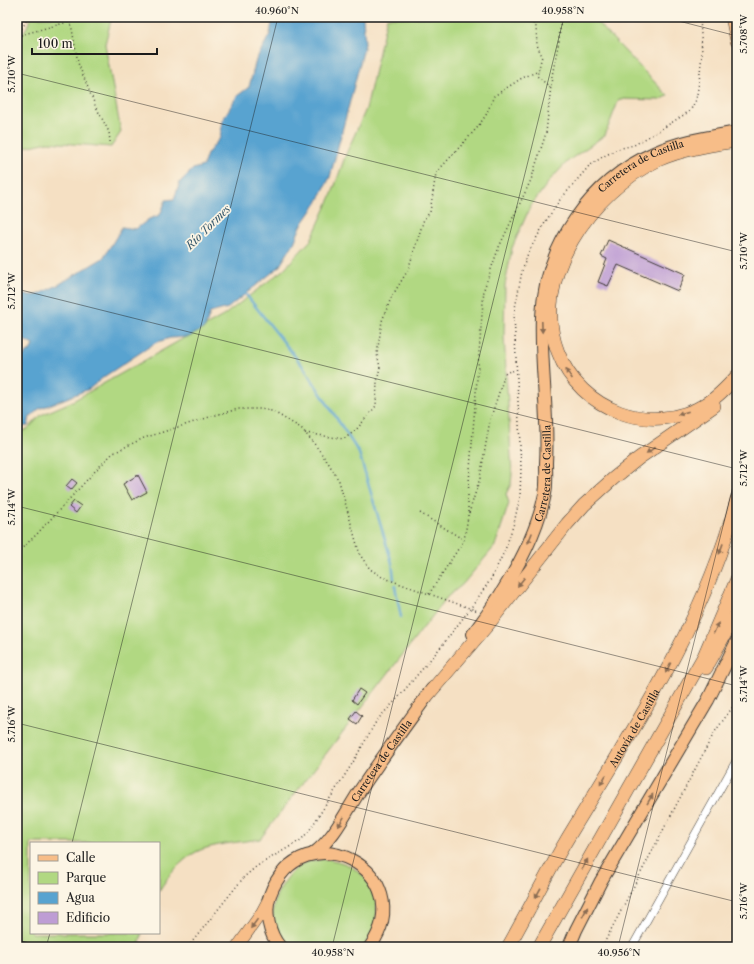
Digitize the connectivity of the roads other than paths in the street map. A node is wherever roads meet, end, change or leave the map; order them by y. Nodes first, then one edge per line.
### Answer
1 (732, 17) edge
2 (736, 17) edge
3 (737, 21) edge
4 (737, 42) edge
5 (737, 132) edge
6 (737, 141) edge
7 (737, 376) edge
8 (737, 384) edge
9 (737, 499) edge
10 (737, 579) edge
11 (737, 612) edge
12 (737, 641) edge
13 (426, 697) junction
14 (737, 759) edge
15 (639, 770) junction
16 (313, 854) junction
17 (269, 899) junction
18 (375, 944) edge
19 (237, 947) edge
20 (280, 947) edge
21 (508, 947) edge
22 (538, 947) edge
23 (569, 947) edge
24 (632, 947) edge

1 - 4 highway
2 - 3 highway
5 -> 13 highway, Carretera de Castilla
7 -> 6 highway
8 -> 13 highway
9 -> 21 highway, Autovía de Castilla
15 -> 10 highway
11 - 15 highway
23 -> 12 highway
13 -> 16 highway, Carretera de Castilla
14 - 24 street
22 -> 15 highway
16 - 17 highway
16 - 18 highway
17 -> 19 main road
17 - 20 highway

